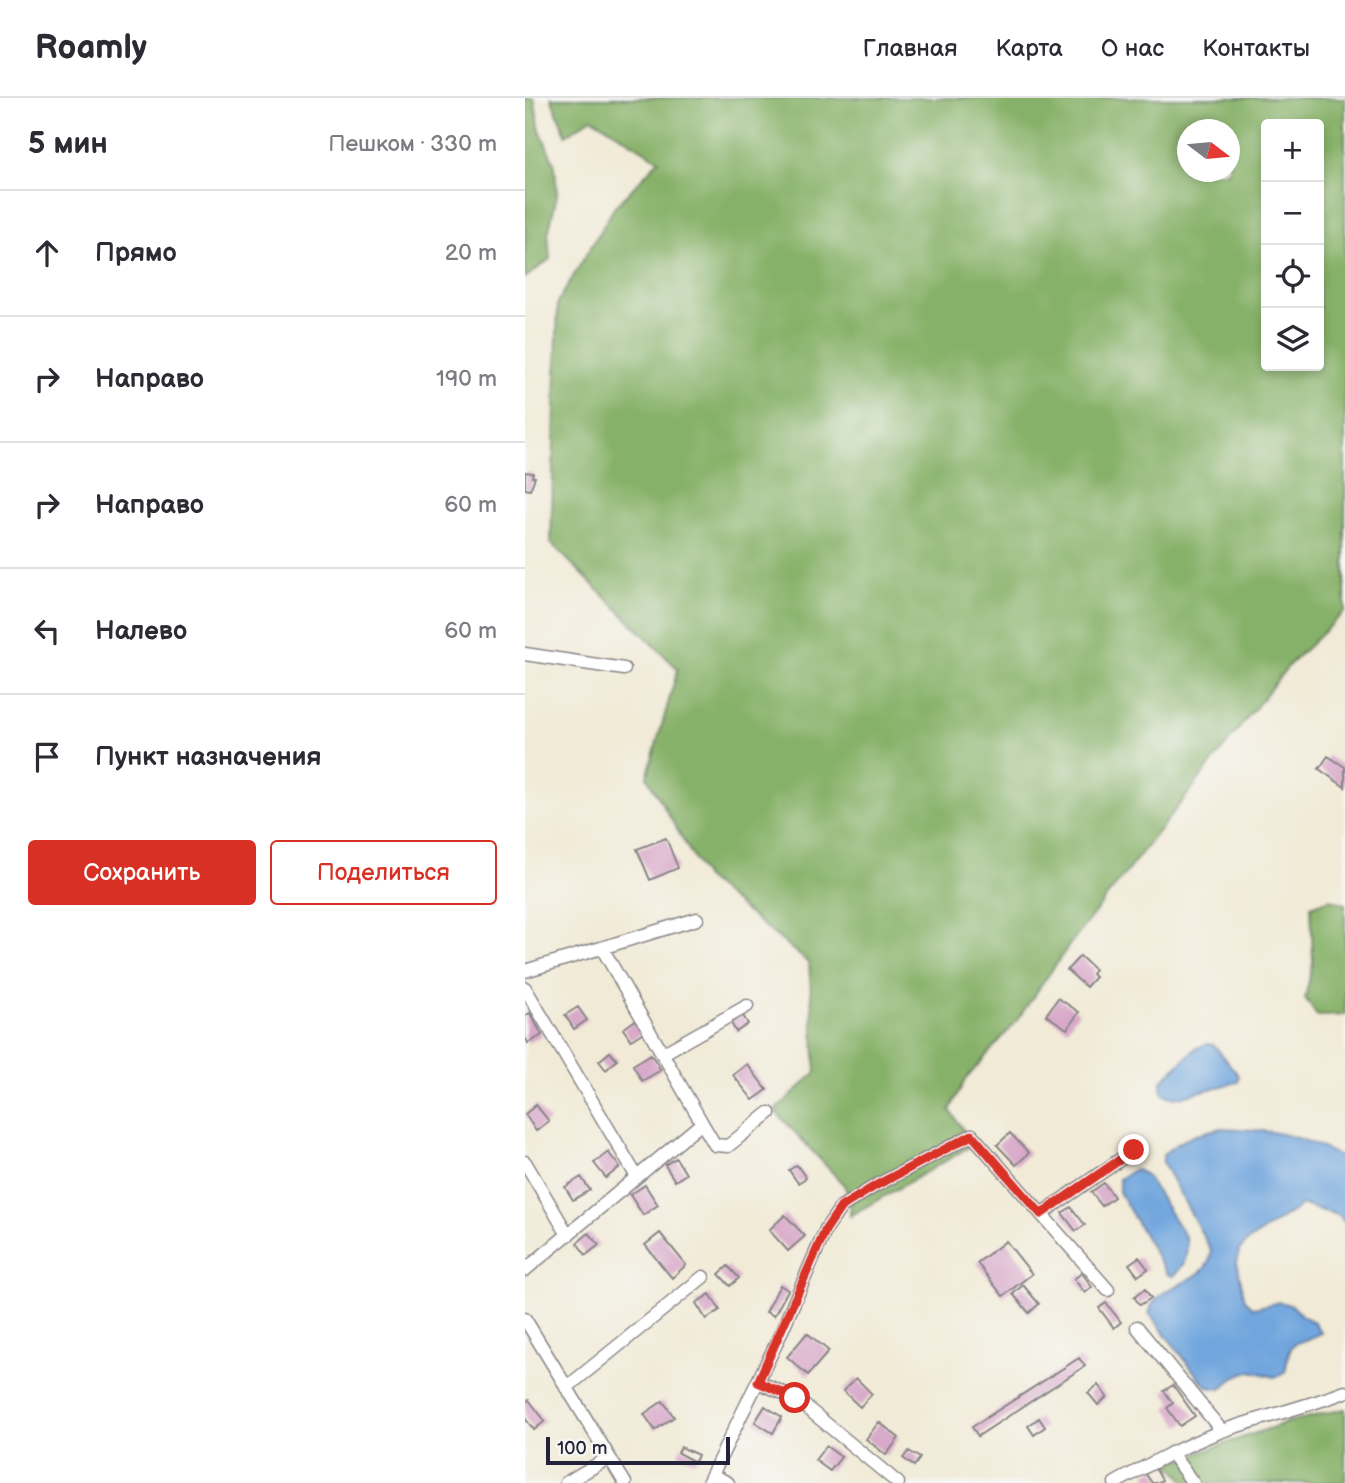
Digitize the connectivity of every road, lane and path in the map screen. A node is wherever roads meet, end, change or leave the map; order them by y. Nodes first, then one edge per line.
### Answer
1 (525, 654) edge
2 (624, 669) dead end
3 (697, 919) dead end
4 (602, 948) junction
5 (525, 971) edge
6 (525, 988) edge
7 (747, 1006) dead end
8 (662, 1054) junction
9 (769, 1113) dead end
10 (702, 1124) junction
11 (1134, 1150) dead end
12 (525, 1162) edge
13 (637, 1177) junction
14 (1041, 1214) junction
15 (568, 1235) junction
16 (525, 1270) edge
17 (703, 1277) dead end
18 (1108, 1290) dead end
19 (525, 1319) edge
20 (1137, 1327) dead end
21 (758, 1382) junction
22 (566, 1388) junction
23 (1345, 1392) edge
24 (1222, 1431) junction
25 (1171, 1453) junction
26 (608, 1458) junction
27 (710, 1479) edge
28 (566, 1483) edge
29 (625, 1483) edge
30 (728, 1483) edge
31 (898, 1483) edge
32 (1115, 1483) edge
33 (1193, 1483) edge

1 - 2 street
3 - 4 street
4 - 5 street
4 - 8 street
6 - 13 street
7 - 8 street
8 - 10 street
9 - 10 street
10 - 13 street
11 - 14 street
12 - 15 street
13 - 15 street
14 - 18 street
14 - 21 street
15 - 16 street
17 - 22 street
19 - 22 street
20 - 24 street
21 - 27 street
21 - 31 street
22 - 26 street
23 - 24 street
24 - 25 street
25 - 32 street
25 - 33 street
26 - 28 street
26 - 29 street
27 - 30 street

